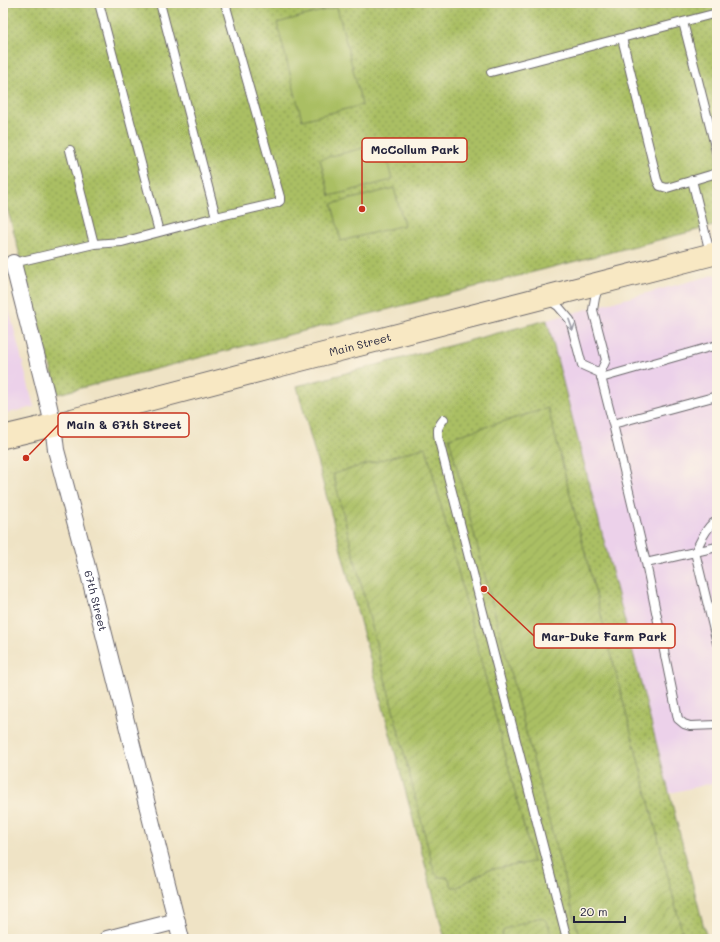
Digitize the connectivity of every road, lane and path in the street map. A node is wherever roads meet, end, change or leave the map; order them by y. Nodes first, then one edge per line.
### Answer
1 (99, 3) edge
2 (160, 3) edge
3 (225, 3) edge
4 (717, 13) edge
5 (683, 22) junction
6 (622, 38) junction
7 (491, 72) dead end
8 (70, 150) dead end
9 (717, 154) edge
10 (717, 173) edge
11 (692, 180) junction
12 (216, 217) junction
13 (159, 232) junction
14 (94, 244) junction
15 (714, 254) edge
16 (13, 263) joint
17 (600, 283) junction
18 (545, 297) junction
19 (717, 345) edge
20 (600, 375) junction
21 (717, 396) edge
22 (444, 419) dead end
23 (613, 424) junction
24 (53, 425) junction
25 (3, 437) edge
26 (717, 521) edge
27 (717, 547) edge
28 (695, 552) junction
29 (646, 563) junction
30 (717, 643) edge
31 (717, 726) edge
32 (177, 921) junction
33 (107, 939) edge
34 (181, 939) edge
35 (567, 939) edge

1 - 13 lane
2 - 12 lane
3 - 12 lane
4 - 5 lane
5 - 6 lane
5 - 9 lane
6 - 7 lane
6 - 11 lane
8 - 14 lane
10 - 11 lane
11 - 15 lane
12 - 13 lane
13 - 14 lane
14 - 16 lane
15 - 17 main road, Main Street
16 - 24 street, 67th Street
17 - 18 main road, Main Street
17 - 20 lane
18 -> 20 lane
18 - 24 main road, Main Street
19 - 20 lane
20 - 23 lane
21 - 23 lane
22 - 35 lane
23 - 29 lane
24 - 25 main road, Main Street
24 - 32 street, 67th Street
26 - 28 lane
27 - 28 lane
28 - 29 lane
28 - 30 lane
29 - 31 lane
32 - 33 street
32 - 34 street, 67th Street

